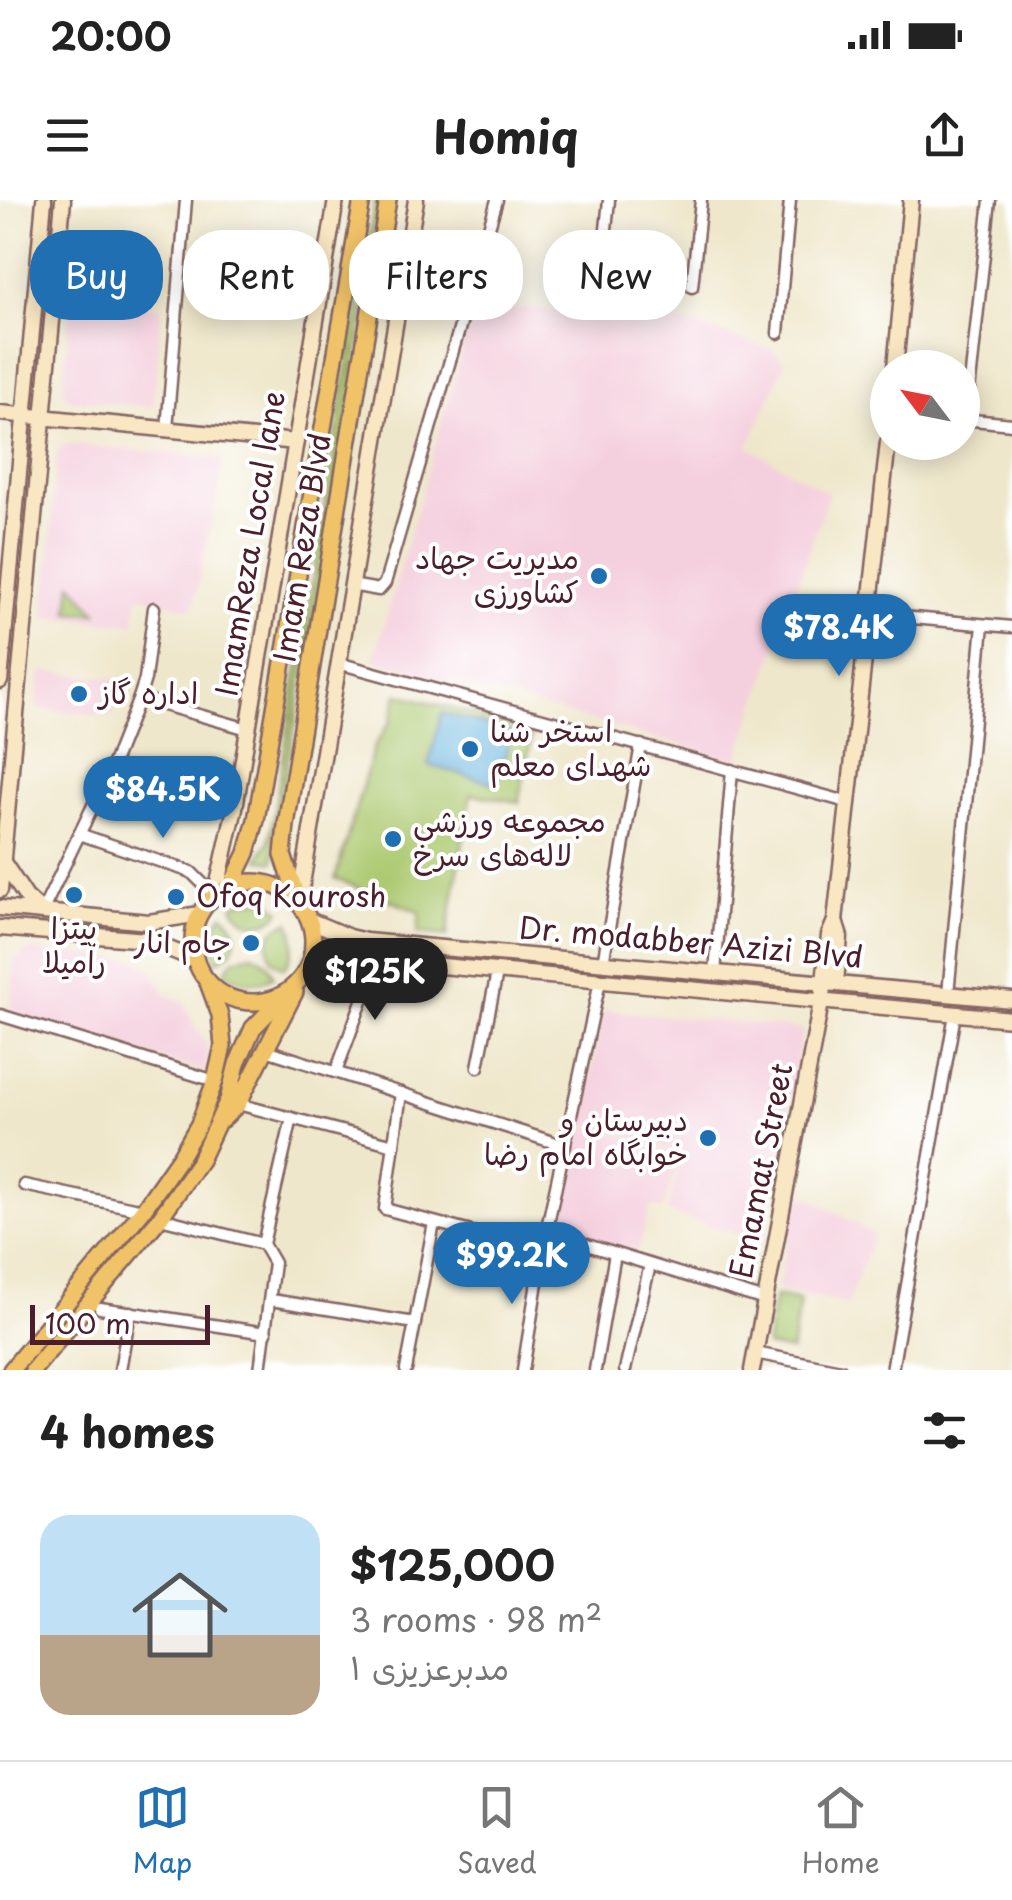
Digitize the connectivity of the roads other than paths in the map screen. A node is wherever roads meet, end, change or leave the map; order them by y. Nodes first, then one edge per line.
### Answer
1 (44, 200) edge
2 (63, 200) edge
3 (186, 200) edge
4 (336, 200) edge
5 (362, 200) edge
6 (388, 200) edge
7 (416, 200) edge
8 (497, 200) edge
9 (609, 200) edge
10 (701, 200) edge
11 (790, 200) edge
12 (911, 200) edge
13 (990, 200) edge
14 (606, 230) edge
15 (692, 287) dead end
16 (778, 333) dead end
17 (897, 350) edge
18 (972, 350) edge
19 (0, 413) edge
20 (24, 415) junction
21 (43, 417) junction
22 (980, 421) edge
23 (1012, 424) edge
24 (167, 429) junction
25 (296, 442) junction
26 (886, 460) edge
27 (351, 585) junction
28 (154, 608) dead end
29 (869, 614) junction
30 (983, 625) junction
31 (1012, 627) edge
32 (1, 656) edge
33 (338, 663) junction
34 (0, 681) edge
35 (139, 698) junction
36 (248, 729) junction
37 (641, 746) junction
38 (111, 768) junction
39 (732, 770) junction
40 (847, 802) junction
41 (235, 808) junction
42 (80, 834) junction
43 (3, 860) junction
44 (230, 886) junction
45 (0, 890) edge
46 (214, 896) junction
47 (299, 902) junction
48 (0, 908) edge
49 (42, 912) junction
50 (200, 914) junction
51 (310, 920) junction
52 (0, 928) edge
53 (196, 960) junction
54 (377, 960) junction
55 (602, 963) junction
56 (497, 972) junction
57 (715, 972) junction
58 (300, 977) junction
59 (207, 980) junction
60 (600, 981) junction
61 (830, 983) junction
62 (948, 994) junction
63 (1012, 1000) edge
64 (821, 1002) junction
65 (955, 1014) junction
66 (0, 1015) edge
67 (1012, 1020) edge
68 (266, 1050) junction
69 (478, 1067) dead end
70 (336, 1072) junction
71 (215, 1081) junction
72 (401, 1093) junction
73 (238, 1104) junction
74 (292, 1118) junction
75 (217, 1126) junction
76 (394, 1146) junction
77 (565, 1146) junction
78 (24, 1185) dead end
79 (143, 1210) junction
80 (160, 1218) junction
81 (434, 1223) junction
82 (546, 1232) junction
83 (263, 1244) junction
84 (542, 1251) junction
85 (615, 1254) junction
86 (650, 1264) junction
87 (271, 1300) junction
88 (765, 1300) junction
89 (100, 1308) dead end
90 (130, 1312) junction
91 (415, 1323) junction
92 (266, 1333) junction
93 (755, 1354) junction
94 (11, 1370) edge
95 (34, 1370) edge
96 (120, 1370) edge
97 (260, 1370) edge
98 (406, 1370) edge
99 (523, 1370) edge
100 (595, 1370) edge
101 (625, 1370) edge
102 (752, 1370) edge
103 (841, 1370) edge
104 (892, 1370) edge

1 - 20 main road
2 - 21 main road
3 - 24 street
4 - 25 main road, ImamReza Local lane
5 - 44 main road, Imam Reza Blvd
6 - 47 main road, Imam Reza Blvd
7 - 27 main road
8 - 27 street
9 - 14 street
10 - 15 street
11 - 16 street
12 - 17 main road
13 - 18 street
19 - 20 main road
20 - 21 main road
20 - 32 main road
21 - 24 main road
21 - 43 main road
22 - 23 street
24 - 25 main road
25 - 36 main road, ImamReza Local lane
26 - 29 main road
27 - 33 main road
28 - 35 street
29 - 30 street
29 - 40 main road
30 - 31 street
30 - 62 street
32 - 34 main road
33 - 37 street
33 - 47 main road
35 - 36 street
35 - 38 street
36 - 41 main road, ImamReza Local lane
37 - 39 street
37 - 55 street
38 - 41 street
38 - 42 street
39 - 40 street
39 - 57 street
40 - 61 main road, Emamat Street
41 - 46 main road, ImamReza Local lane
42 - 46 street
42 - 49 street
43 - 45 main road
43 - 49 main road
44 - 46 main road
44 - 47 main road
46 - 50 main road
47 - 51 main road
48 - 49 main road
49 - 50 main road
50 - 53 main road
51 - 55 main road, Dr. modabber Azizi Blvd
51 - 58 main road
52 - 53 main road
53 - 59 main road
54 - 56 main road, Dr. modabber Azizi Blvd
54 - 58 main road, Dr. modabber Azizi Blvd
54 - 70 street
55 - 57 main road, Dr. modabber Azizi Blvd
56 - 60 main road, Dr. modabber Azizi Blvd
56 - 69 street
57 - 61 main road, Dr. modabber Azizi Blvd
58 - 59 main road
58 - 68 main road
58 - 75 main road
59 - 71 main road
60 - 64 main road, Dr. modabber Azizi Blvd
60 - 77 street
61 - 62 main road, Dr. modabber Azizi Blvd
61 - 64 main road, Emamat Street
62 - 63 main road, Dr. modabber Azizi Blvd
64 - 65 main road, Dr. modabber Azizi Blvd
64 - 88 main road, Emamat Street
65 - 67 main road, Dr. modabber Azizi Blvd
65 - 104 street
66 - 71 street
68 - 70 street
68 - 73 main road
70 - 72 street
71 - 79 main road
72 - 76 street
72 - 77 street
73 - 74 street
73 - 75 main road
74 - 76 street
74 - 83 street
75 - 80 main road
76 - 81 street
77 - 82 street
78 - 79 street
79 - 94 main road
80 - 83 street
80 - 95 main road
81 - 84 street
81 - 91 street
82 - 84 street
82 - 85 street
83 - 87 street
84 - 99 street
85 - 86 street
85 - 100 street
86 - 88 street
86 - 101 street
87 - 91 street
87 - 92 street
88 - 93 main road, Emamat Street
89 - 90 street
90 - 92 street
90 - 96 street
91 - 98 street
92 - 97 street
93 - 102 main road, Emamat Street
93 - 103 street

